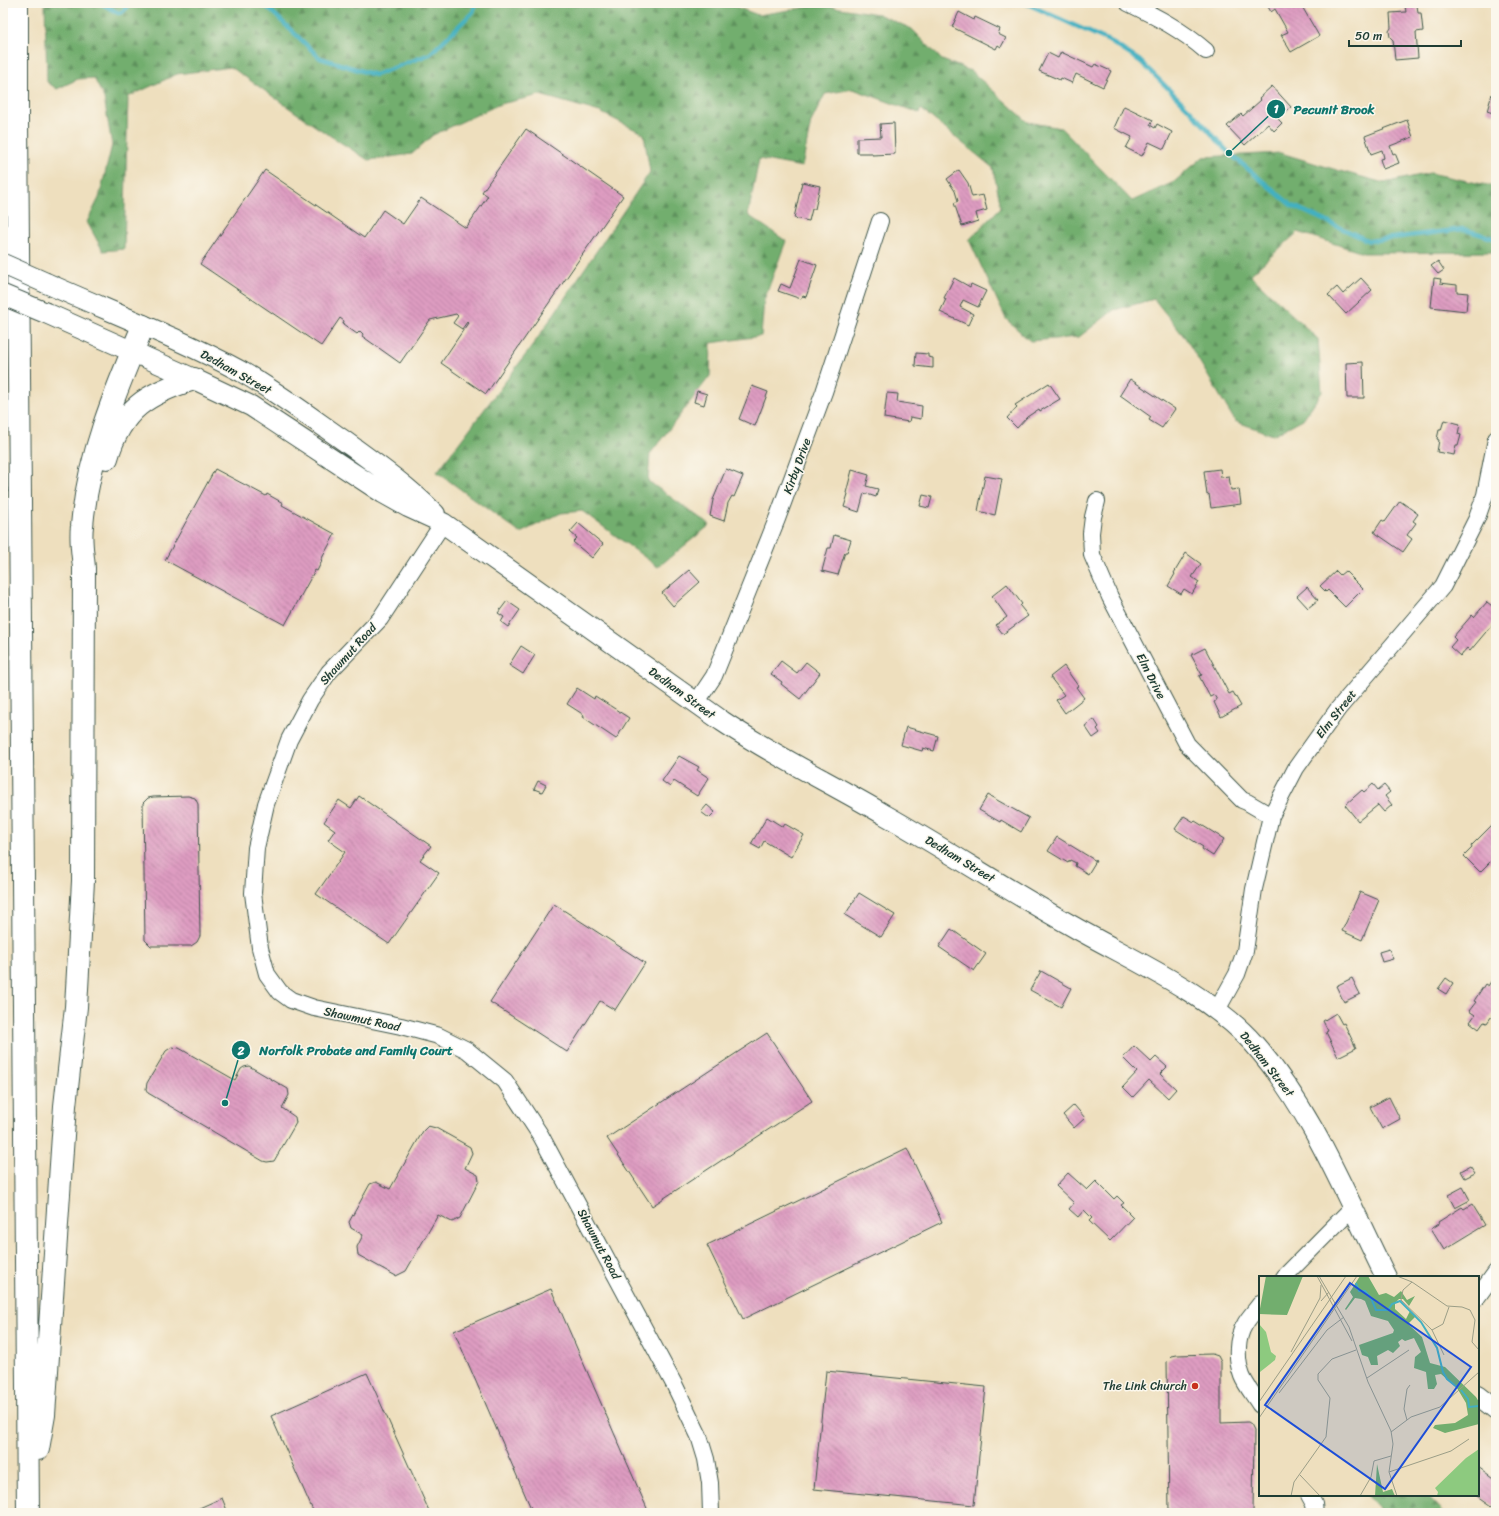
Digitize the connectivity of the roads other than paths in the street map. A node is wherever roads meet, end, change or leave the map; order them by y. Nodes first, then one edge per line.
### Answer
1 (17, 3) edge
2 (1128, 3) edge
3 (1206, 50) dead end
4 (880, 221) dead end
5 (3, 264) edge
6 (3, 295) edge
7 (143, 326) junction
8 (132, 351) junction
9 (194, 379) junction
10 (1496, 439) edge
11 (1097, 501) dead end
12 (443, 523) junction
13 (84, 568) junction
14 (696, 703) junction
15 (1271, 816) junction
16 (1217, 1010) junction
17 (1352, 1208) junction
18 (1496, 1272) edge
19 (1285, 1276) edge
20 (1386, 1276) edge
21 (1479, 1296) edge
22 (1259, 1305) edge
23 (1479, 1397) edge
24 (1259, 1403) edge
25 (1496, 1410) edge
26 (1310, 1496) edge
27 (28, 1511) edge
28 (711, 1513) edge
29 (1315, 1513) edge

1 - 27 highway
2 - 3 street
4 - 14 street, Kirby Drive
5 - 7 main road, Dedham Street, bridge
6 - 8 main road, Dedham Street, bridge
7 - 8 highway
7 - 12 main road, Dedham Street
8 - 9 main road, Dedham Street
8 - 13 highway
9 - 12 main road, Dedham Street
9 - 13 highway
10 - 15 street, Elm Street
11 - 15 street, Elm Drive
12 - 14 main road, Dedham Street
12 - 28 street, Shawmut Road
13 - 27 highway
14 - 16 main road, Dedham Street
15 - 16 street, Elm Street
16 - 17 main road, Dedham Street
17 - 19 street
17 - 20 main road, Dedham Street
18 - 21 street
22 - 24 street
23 - 25 main road
26 - 29 street

